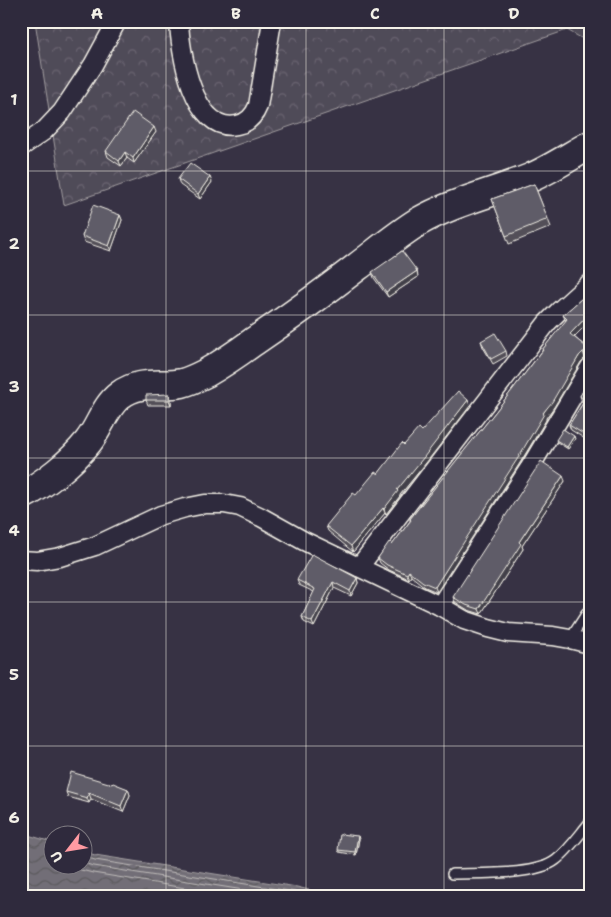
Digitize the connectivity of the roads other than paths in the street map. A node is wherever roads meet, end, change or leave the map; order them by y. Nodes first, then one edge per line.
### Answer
1 (117, 21) edge
2 (179, 21) edge
3 (272, 21) edge
4 (590, 145) edge
5 (21, 147) edge
6 (590, 283) edge
7 (590, 367) edge
8 (21, 496) edge
9 (21, 560) edge
10 (359, 567) junction
11 (440, 606) junction
12 (590, 608) edge
13 (570, 639) junction
14 (590, 644) edge
15 (590, 822) edge
16 (452, 874) dead end

1 - 5 street
2 - 3 street
4 - 8 highway
6 - 10 street
7 - 11 street
9 - 10 street
10 - 11 street
11 - 13 street
12 - 13 lane
13 - 14 street
15 - 16 lane

